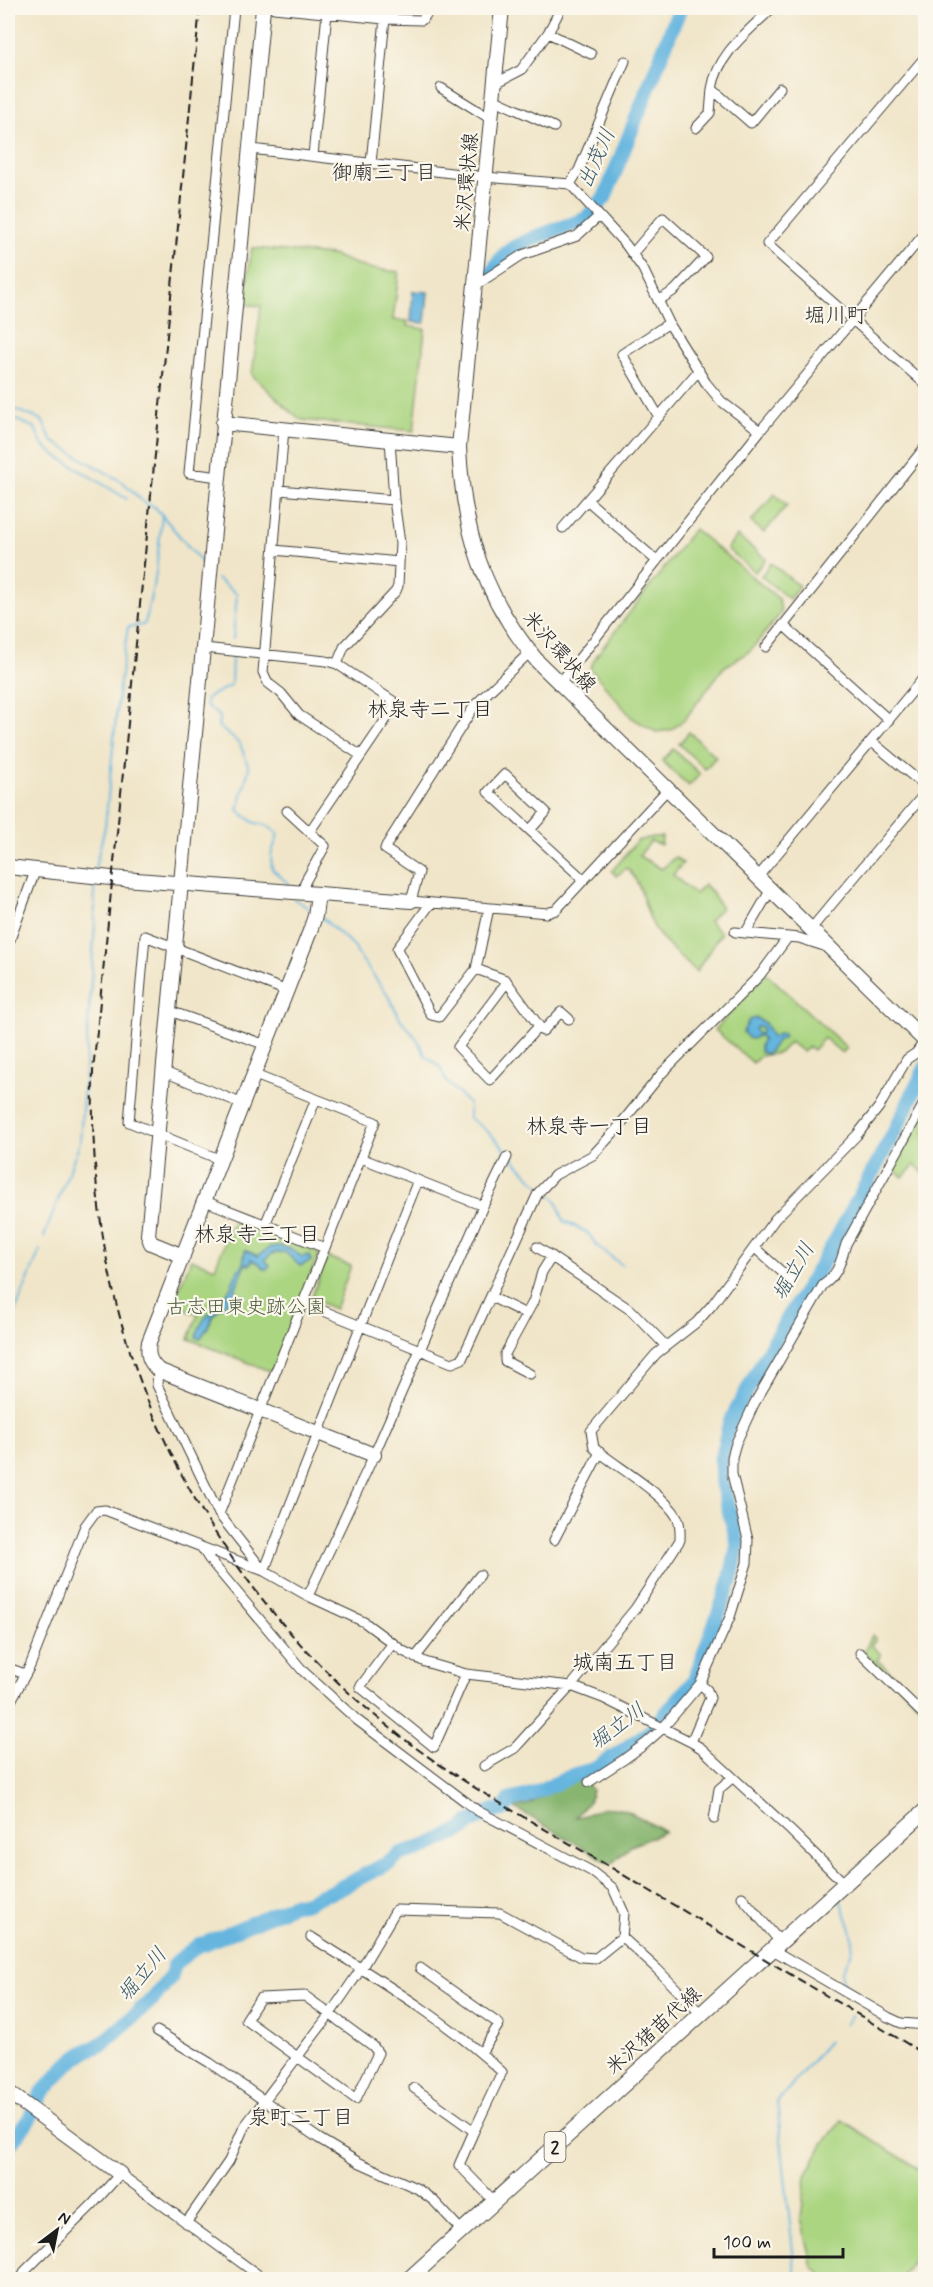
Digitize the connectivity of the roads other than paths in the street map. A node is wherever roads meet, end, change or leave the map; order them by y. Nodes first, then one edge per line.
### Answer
1 (234, 8) edge
2 (264, 8) edge
3 (273, 8) edge
4 (386, 8) edge
5 (431, 8) edge
6 (502, 8) edge
7 (561, 8) edge
8 (772, 8) edge
9 (327, 13) junction
10 (384, 19) junction
11 (548, 33) junction
12 (591, 54) dead end
13 (926, 56) edge
14 (626, 61) dead end
15 (494, 84) junction
16 (441, 88) dead end
17 (780, 88) dead end
18 (712, 89) junction
19 (493, 99) junction
20 (491, 119) junction
21 (554, 127) dead end
22 (696, 128) dead end
23 (251, 149) junction
24 (312, 156) junction
25 (371, 163) junction
26 (485, 177) junction
27 (570, 184) junction
28 (598, 217) junction
29 (926, 232) edge
30 (632, 254) junction
31 (476, 285) junction
32 (658, 301) junction
33 (852, 321) junction
34 (669, 323) junction
35 (699, 370) junction
36 (926, 385) edge
37 (659, 417) junction
38 (223, 423) junction
39 (284, 429) junction
40 (760, 431) junction
41 (390, 440) junction
42 (926, 446) edge
43 (459, 447) junction
44 (219, 477) junction
45 (279, 490) junction
46 (394, 500) junction
47 (587, 500) junction
48 (563, 528) dead end
49 (274, 549) junction
50 (657, 561) junction
51 (399, 562) junction
52 (783, 625) junction
53 (766, 647) dead end
54 (204, 648) junction
55 (530, 652) junction
56 (265, 653) junction
57 (337, 664) junction
58 (926, 675) edge
59 (559, 684) junction
60 (889, 720) junction
61 (871, 741) junction
62 (360, 755) junction
63 (926, 787) edge
64 (667, 790) junction
65 (926, 792) edge
66 (287, 811) dead end
67 (310, 831) junction
68 (530, 831) junction
69 (608, 855) junction
70 (615, 863) dead end
71 (8, 867) edge
72 (36, 869) junction
73 (758, 878) junction
74 (584, 880) junction
75 (180, 882) junction
76 (770, 891) junction
77 (303, 893) junction
78 (318, 894) junction
79 (411, 901) junction
80 (431, 903) junction
81 (489, 908) junction
82 (810, 930) junction
83 (735, 932) dead end
84 (746, 932) junction
85 (788, 937) junction
86 (8, 945) edge
87 (173, 946) junction
88 (830, 947) junction
89 (476, 969) junction
90 (507, 982) junction
91 (287, 991) junction
92 (167, 1010) junction
93 (569, 1019) dead end
94 (537, 1028) junction
95 (925, 1040) edge
96 (266, 1045) junction
97 (162, 1071) junction
98 (255, 1075) junction
99 (316, 1099) junction
100 (926, 1100) edge
101 (243, 1104) junction
102 (157, 1134) junction
103 (507, 1157) dead end
104 (361, 1158) junction
105 (221, 1160) junction
106 (418, 1180) junction
107 (205, 1201) junction
108 (483, 1206) junction
109 (265, 1225) junction
110 (537, 1247) dead end
111 (325, 1248) junction
112 (755, 1248) junction
113 (183, 1256) junction
114 (552, 1256) junction
115 (791, 1280) dead end
116 (491, 1298) junction
117 (304, 1303) junction
118 (526, 1314) junction
119 (360, 1325) junction
120 (665, 1345) junction
121 (422, 1349) junction
122 (158, 1370) junction
123 (530, 1374) dead end
124 (260, 1411) junction
125 (319, 1433) junction
126 (600, 1452) junction
127 (374, 1455) junction
128 (219, 1514) junction
129 (554, 1540) dead end
130 (202, 1548) junction
131 (264, 1571) junction
132 (480, 1575) dead end
133 (309, 1596) junction
134 (393, 1644) junction
135 (860, 1653) dead end
136 (415, 1658) junction
137 (8, 1668) edge
138 (26, 1674) junction
139 (466, 1674) junction
140 (700, 1684) junction
141 (571, 1686) junction
142 (8, 1706) edge
143 (926, 1717) edge
144 (660, 1728) junction
145 (691, 1742) junction
146 (484, 1766) dead end
147 (732, 1778) junction
148 (589, 1782) dead end
149 (926, 1810) edge
150 (714, 1819) dead end
151 (845, 1884) junction
152 (742, 1897) dead end
153 (310, 1937) dead end
154 (622, 1937) junction
155 (777, 1946) junction
156 (420, 1968) dead end
157 (361, 1969) junction
158 (330, 2014) junction
159 (702, 2015) junction
160 (926, 2025) edge
161 (157, 2031) dead end
162 (481, 2053) junction
163 (298, 2057) junction
164 (414, 2088) dead end
165 (8, 2092) edge
166 (264, 2100) junction
167 (474, 2131) junction
168 (120, 2174) junction
169 (495, 2201) junction
170 (186, 2223) junction
171 (462, 2230) junction
172 (21, 2280) edge
173 (265, 2280) edge
174 (408, 2280) edge

1 - 44 street
2 - 23 street
3 - 9 street
4 - 10 street
5 - 10 street
6 - 15 street, 米沢環状線
7 - 11 street
8 - 18 street
9 - 10 street
9 - 24 street
10 - 25 street
11 - 12 street
11 - 15 street
13 - 33 street
14 - 27 street
15 - 19 street, 米沢環状線
16 - 20 street
17 - 18 street
18 - 22 street
19 - 20 street, 米沢環状線
19 - 21 street
20 - 26 street, 米沢環状線
23 - 24 street
23 - 38 street
24 - 25 street
25 - 26 street
26 - 27 street
26 - 31 street, 米沢環状線
27 - 28 street
28 - 30 street
28 - 31 street
29 - 33 street
30 - 32 street
30 - 32 street
31 - 43 street, 米沢環状線
32 - 34 street
33 - 36 street
33 - 40 street
34 - 35 street
34 - 37 street
35 - 37 street
35 - 40 street
37 - 47 street
38 - 39 street
38 - 44 street
39 - 41 street
39 - 45 street
40 - 50 street
41 - 43 street
41 - 46 street
42 - 52 street
43 - 55 street, 米沢環状線
44 - 54 street
45 - 46 street
45 - 49 street
46 - 51 street
47 - 48 street
47 - 50 street
49 - 51 street
49 - 56 street
50 - 59 street
51 - 57 street
52 - 53 street
52 - 60 street
54 - 56 street
54 - 75 street
55 - 59 street, 米沢環状線
55 - 79 street
56 - 57 street
56 - 62 street
57 - 62 street
58 - 60 street
59 - 64 street, 米沢環状線
60 - 61 street
61 - 63 street
61 - 73 street
62 - 67 street
64 - 69 street
64 - 73 street, 米沢環状線
65 - 82 street
66 - 67 street
67 - 77 street
68 - 68 street
68 - 74 street
69 - 70 street
69 - 74 street
71 - 72 street
72 - 75 street
72 - 86 street
73 - 76 street, 米沢環状線
74 - 81 street
75 - 77 street
75 - 87 street
76 - 82 street, 米沢環状線
76 - 84 street
77 - 78 street
78 - 79 street
78 - 91 street
79 - 80 street
80 - 81 street
80 - 89 street
81 - 89 street
82 - 88 street, 米沢環状線
83 - 84 street
84 - 85 street
85 - 88 street
85 - 116 street
87 - 91 street
87 - 92 street
87 - 102 street
88 - 95 street, 米沢環状線
89 - 90 street
90 - 94 street
90 - 94 street
91 - 96 street
92 - 96 street
92 - 97 street
93 - 94 street
95 - 112 street
96 - 98 street
97 - 101 street
97 - 102 street
98 - 99 street
98 - 101 street
99 - 104 street
99 - 109 street
100 - 140 street
101 - 105 street
102 - 105 street
102 - 113 street
103 - 108 street
104 - 106 street
104 - 111 street
105 - 107 street
106 - 108 street
106 - 119 street
107 - 109 street
107 - 113 street
108 - 121 street
109 - 111 street
110 - 114 street
111 - 117 street
112 - 115 street
112 - 120 street
113 - 122 street
114 - 118 street
114 - 120 street
116 - 118 street
116 - 121 street
117 - 119 street
117 - 124 street
118 - 123 street
119 - 121 street
119 - 125 street
120 - 126 street
121 - 127 street
122 - 124 street
122 - 128 street
124 - 125 street
124 - 128 street
125 - 127 street
125 - 131 street
126 - 129 street
126 - 141 street
127 - 133 street
128 - 131 street
130 - 131 street
130 - 138 street
130 - 154 street
131 - 133 street
132 - 136 street
133 - 134 street
134 - 136 street
134 - 139 street
135 - 143 street
136 - 139 street
137 - 138 street
138 - 142 street
139 - 141 street
140 - 144 street
140 - 145 street
141 - 144 street
141 - 146 street
144 - 145 street
144 - 148 street
145 - 147 street
147 - 150 street
147 - 151 street
149 - 151 main road, 米沢猪苗代線 / 2
151 - 155 main road, 米沢猪苗代線 / 2
152 - 155 street
153 - 157 street
154 - 157 street
154 - 159 street
155 - 159 main road, 米沢猪苗代線 / 2
155 - 160 street
156 - 162 street
157 - 158 street
157 - 162 street
158 - 163 street
158 - 163 street
158 - 163 street
159 - 169 main road, 米沢猪苗代線 / 2
161 - 166 street
162 - 167 street
163 - 166 street
164 - 167 street
165 - 168 street
166 - 170 street
166 - 171 street
167 - 169 street
168 - 170 street
168 - 172 street
169 - 171 main road, 米沢猪苗代線 / 2
170 - 173 street
171 - 174 main road, 米沢猪苗代線 / 2

